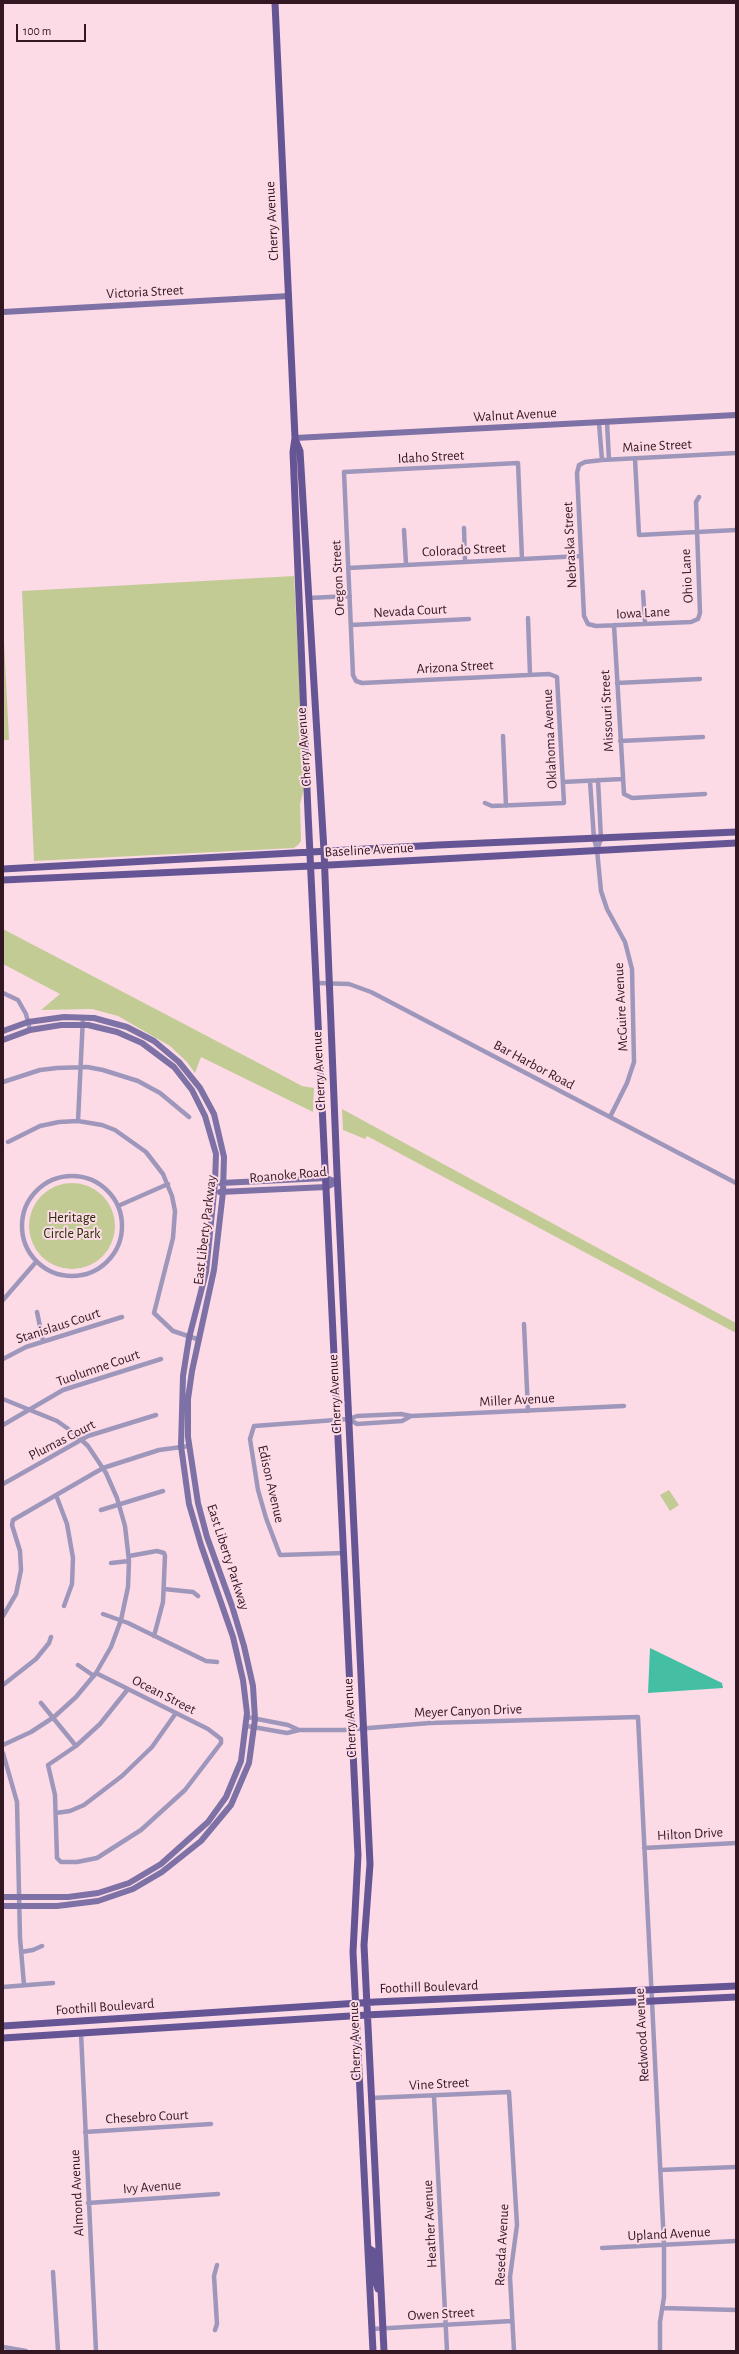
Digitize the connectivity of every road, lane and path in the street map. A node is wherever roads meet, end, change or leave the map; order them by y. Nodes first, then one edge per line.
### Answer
1 (274, 3) edge
2 (288, 296) junction
3 (3, 312) edge
4 (736, 415) edge
5 (599, 422) junction
6 (607, 422) junction
7 (295, 438) junction
8 (736, 453) edge
9 (635, 459) junction
10 (602, 460) junction
11 (609, 460) junction
12 (579, 465) joint
13 (344, 472) joint
14 (699, 497) dead end
15 (464, 528) dead end
16 (404, 530) dead end
17 (736, 530) edge
18 (696, 532) junction
19 (581, 556) junction
20 (522, 559) junction
21 (465, 561) junction
22 (406, 564) junction
23 (348, 568) junction
24 (643, 592) dead end
25 (350, 596) junction
26 (309, 598) junction
27 (528, 618) dead end
28 (469, 619) dead end
29 (698, 619) joint
30 (588, 624) joint
31 (644, 624) junction
32 (351, 625) junction
33 (614, 625) junction
34 (530, 675) junction
35 (555, 676) joint
36 (700, 679) dead end
37 (356, 681) joint
38 (617, 683) junction
39 (503, 736) dead end
40 (703, 737) dead end
41 (620, 741) junction
42 (622, 779) junction
43 (590, 780) junction
44 (598, 780) junction
45 (563, 782) junction
46 (705, 794) dead end
47 (486, 803) dead end
48 (506, 806) junction
49 (736, 832) edge
50 (597, 839) junction
51 (736, 843) edge
52 (597, 850) junction
53 (324, 851) junction
54 (310, 852) junction
55 (324, 865) junction
56 (311, 866) junction
57 (3, 869) edge
58 (3, 880) edge
59 (317, 983) junction
60 (328, 983) junction
61 (3, 992) edge
62 (83, 1017) junction
63 (28, 1022) junction
64 (83, 1025) junction
65 (30, 1030) junction
66 (3, 1031) edge
67 (3, 1040) edge
68 (80, 1067) junction
69 (3, 1082) edge
70 (189, 1117) dead end
71 (610, 1117) junction
72 (78, 1121) junction
73 (8, 1142) dead end
74 (326, 1178) junction
75 (224, 1182) junction
76 (337, 1182) junction
77 (215, 1183) junction
78 (736, 1183) edge
79 (168, 1184) junction
80 (326, 1187) junction
81 (215, 1191) junction
82 (223, 1192) junction
83 (118, 1206) junction
84 (36, 1262) junction
85 (3, 1300) edge
86 (37, 1312) dead end
87 (122, 1317) dead end
88 (524, 1324) dead end
89 (189, 1338) junction
90 (197, 1339) junction
91 (43, 1341) junction
92 (3, 1359) edge
93 (161, 1359) dead end
94 (3, 1399) edge
95 (624, 1406) dead end
96 (30, 1410) junction
97 (528, 1411) junction
98 (156, 1415) dead end
99 (411, 1416) junction
100 (349, 1419) junction
101 (337, 1420) junction
102 (3, 1425) edge
103 (254, 1426) joint
104 (82, 1439) junction
105 (181, 1446) junction
106 (189, 1446) junction
107 (103, 1468) junction
108 (3, 1484) edge
109 (163, 1491) dead end
110 (56, 1495) junction
111 (119, 1503) junction
112 (101, 1510) dead end
113 (344, 1553) junction
114 (129, 1558) junction
115 (111, 1563) dead end
116 (164, 1589) junction
117 (198, 1596) dead end
118 (64, 1606) dead end
119 (103, 1614) dead end
120 (3, 1616) edge
121 (121, 1620) junction
122 (154, 1636) junction
123 (51, 1637) dead end
124 (217, 1662) dead end
125 (78, 1665) dead end
126 (95, 1674) junction
127 (3, 1685) edge
128 (128, 1689) junction
129 (41, 1703) dead end
130 (176, 1713) junction
131 (247, 1717) junction
132 (638, 1717) joint
133 (54, 1718) junction
134 (255, 1719) junction
135 (247, 1726) junction
136 (363, 1727) junction
137 (255, 1728) junction
138 (352, 1729) junction
139 (299, 1730) junction
140 (3, 1745) edge
141 (76, 1746) junction
142 (3, 1753) edge
143 (56, 1813) junction
144 (736, 1843) edge
145 (644, 1848) junction
146 (3, 1898) edge
147 (20, 1898) junction
148 (3, 1906) edge
149 (20, 1907) junction
150 (42, 1946) dead end
151 (21, 1952) junction
152 (53, 1983) dead end
153 (24, 1985) junction
154 (736, 1986) edge
155 (3, 1987) edge
156 (651, 1991) junction
157 (736, 1997) edge
158 (652, 2001) junction
159 (366, 2002) junction
160 (355, 2003) junction
161 (189, 2014) junction
162 (366, 2015) junction
163 (355, 2016) junction
164 (3, 2026) edge
165 (139, 2029) junction
166 (81, 2033) junction
167 (3, 2038) edge
168 (509, 2092) joint
169 (434, 2096) junction
170 (370, 2098) junction
171 (211, 2124) dead end
172 (85, 2132) junction
173 (736, 2167) edge
174 (660, 2170) junction
175 (218, 2194) dead end
176 (88, 2203) junction
177 (736, 2241) edge
178 (664, 2245) junction
179 (368, 2248) junction
180 (602, 2248) dead end
181 (217, 2265) dead end
182 (53, 2272) dead end
183 (381, 2293) junction
184 (662, 2308) junction
185 (736, 2310) edge
186 (512, 2321) junction
187 (446, 2325) junction
188 (383, 2328) junction
189 (372, 2329) junction
190 (215, 2330) dead end
191 (3, 2347) edge
192 (26, 2351) edge
193 (58, 2351) edge
194 (96, 2351) edge
195 (373, 2351) edge
196 (384, 2351) edge
197 (447, 2351) edge
198 (514, 2351) edge
199 (660, 2351) edge

1 - 2 main road, Cherry Avenue
2 - 3 street, Victoria Street
2 - 7 main road, Cherry Avenue
4 - 6 street, Walnut Avenue
5 - 6 street, Walnut Avenue
5 - 7 street, Walnut Avenue
5 - 10 street
6 - 11 street
7 - 26 main road, Cherry Avenue
7 - 54 main road, Cherry Avenue
8 - 9 street, Maine Street
9 - 11 street, Maine Street
9 - 18 street
10 - 11 street, Maine Street
10 - 12 street, Maine Street
12 - 19 street, Nebraska Street
13 - 20 street, Idaho Street
13 - 23 street, Oregon Street
14 - 18 street, Ohio Lane
15 - 21 street
16 - 22 street
17 - 18 street
18 - 29 street, Ohio Lane
19 - 20 street, Colorado Street
19 - 30 street, Nebraska Street
20 - 21 street, Colorado Street
21 - 22 street, Colorado Street
22 - 23 street, Colorado Street
23 - 25 street, Oregon Street
24 - 31 street
25 - 26 street
25 - 32 street, Oregon Street
26 - 53 main road, Cherry Avenue
27 - 34 street
28 - 32 street, Nevada Court
29 - 31 street, Iowa Lane
30 - 33 street, Iowa Lane
31 - 33 street, Iowa Lane
32 - 37 street, Oregon Street
33 - 38 street, Missouri Street
34 - 35 street, Arizona Street
34 - 37 street, Arizona Street
35 - 45 street, Oklahoma Avenue
36 - 38 street
38 - 41 street, Missouri Street
39 - 48 street
40 - 41 street
41 - 42 street, Missouri Street
42 - 44 street
42 - 46 street, Missouri Street
43 - 44 street
43 - 45 street
43 - 50 street, McGuire Avenue
44 - 50 street, McGuire Avenue
45 - 48 street, Oklahoma Avenue
47 - 48 street
49 - 50 main road, Baseline Avenue
50 - 52 street, McGuire Avenue
50 - 53 main road, Baseline Avenue
51 - 52 main road, Baseline Avenue
52 - 55 main road, Baseline Avenue
52 - 71 street, McGuire Avenue
53 - 54 main road, Baseline Avenue
53 - 55 main road, Cherry Avenue
54 - 56 main road, Cherry Avenue
54 - 57 main road, Baseline Avenue
55 - 56 main road, Baseline Avenue
55 - 60 main road, Cherry Avenue
56 - 58 main road, Baseline Avenue
56 - 59 main road, Cherry Avenue
59 - 60 street, Bar Harbor Road
59 - 74 main road, Cherry Avenue
60 - 71 street, Bar Harbor Road
60 - 76 main road, Cherry Avenue
61 - 63 street
62 - 63 street, East Liberty Parkway
62 - 64 street
62 - 75 street, East Liberty Parkway
63 - 65 street
63 - 66 street, East Liberty Parkway
64 - 65 street, East Liberty Parkway
64 - 68 street
64 - 77 street, East Liberty Parkway
65 - 67 street, East Liberty Parkway
68 - 69 street
68 - 70 street
68 - 72 street
71 - 78 street, Bar Harbor Road
72 - 73 street
72 - 79 street
74 - 75 street, Roanoke Road
74 - 76 street, Roanoke Road
74 - 80 main road, Cherry Avenue
75 - 77 street, Roanoke Road
75 - 82 street, East Liberty Parkway
76 - 80 street, Roanoke Road
76 - 100 main road, Cherry Avenue
77 - 81 street, East Liberty Parkway
79 - 83 street
79 - 89 street
80 - 82 street, Roanoke Road
80 - 101 main road, Cherry Avenue
81 - 82 street, Roanoke Road
81 - 89 street, East Liberty Parkway
82 - 90 street, East Liberty Parkway
83 - 84 street
83 - 84 street
84 - 85 street
86 - 91 street
87 - 91 street, Stanislaus Court
88 - 97 street
89 - 90 street
89 - 105 street, East Liberty Parkway
90 - 106 street, East Liberty Parkway
91 - 92 street, Stanislaus Court
93 - 96 street, Tuolumne Court
94 - 96 street
95 - 97 street, Miller Avenue
96 - 102 street, Tuolumne Court
96 - 104 street
97 - 99 street, Miller Avenue
98 - 104 street, Plumas Court
99 - 100 street, Miller Avenue
99 - 100 street, Miller Avenue
100 - 101 street, Miller Avenue
100 - 136 main road, Cherry Avenue
101 - 103 street, Miller Avenue
101 - 113 main road, Cherry Avenue
103 - 113 street, Edison Avenue
104 - 107 street
104 - 108 street, Plumas Court
105 - 106 street
105 - 107 street
105 - 131 street, East Liberty Parkway
106 - 134 street, East Liberty Parkway
107 - 110 street
107 - 111 street
109 - 111 street
110 - 118 street
110 - 120 street
111 - 112 street
111 - 114 street
113 - 138 main road, Cherry Avenue
114 - 115 street
114 - 116 street
114 - 121 street
116 - 117 street
116 - 122 street
119 - 121 street
121 - 122 street
121 - 126 street
122 - 124 street
123 - 127 street
125 - 126 street, Ocean Street
126 - 128 street, Ocean Street
126 - 133 street
128 - 130 street, Ocean Street
128 - 141 street
129 - 133 street
130 - 143 street
130 - 143 street, Ocean Street
131 - 134 street, Meyer Canyon Drive
131 - 135 street, East Liberty Parkway
132 - 136 street, Meyer Canyon Drive
132 - 145 street, Redwood Avenue
133 - 140 street
133 - 141 street
134 - 137 street, East Liberty Parkway
134 - 139 street, Meyer Canyon Drive
135 - 137 street, Meyer Canyon Drive
135 - 147 street, East Liberty Parkway
136 - 138 street, Meyer Canyon Drive
136 - 159 main road, Cherry Avenue
137 - 139 street, Meyer Canyon Drive
137 - 149 street, East Liberty Parkway
138 - 139 street, Meyer Canyon Drive
138 - 160 main road, Cherry Avenue
141 - 143 street
142 - 147 street
144 - 145 street, Hilton Drive
145 - 156 street, Redwood Avenue
146 - 147 street, East Liberty Parkway
147 - 149 street
148 - 149 street, East Liberty Parkway
149 - 151 street
150 - 151 street
151 - 153 street
152 - 153 street
153 - 155 street
154 - 156 main road, Foothill Boulevard
156 - 158 street, Redwood Avenue
156 - 159 main road, Foothill Boulevard
157 - 158 main road, Foothill Boulevard
158 - 162 main road, Foothill Boulevard
158 - 174 street, Redwood Avenue
159 - 160 main road, Foothill Boulevard
159 - 162 main road, Cherry Avenue
160 - 161 main road, Foothill Boulevard
160 - 163 main road, Cherry Avenue
161 - 164 main road, Foothill Boulevard
161 - 165 main road
162 - 163 main road, Foothill Boulevard
162 - 170 main road, Cherry Avenue
163 - 165 main road, Foothill Boulevard
163 - 179 main road, Cherry Avenue
165 - 166 main road, Foothill Boulevard
166 - 167 main road, Foothill Boulevard
166 - 172 street, Almond Avenue
168 - 169 street, Vine Street
168 - 186 street, Reseda Avenue
169 - 170 street, Vine Street
169 - 187 street, Heather Avenue
170 - 183 main road, Cherry Avenue
171 - 172 street, Chesebro Court
172 - 176 street, Almond Avenue
173 - 174 street
174 - 178 street, Redwood Avenue
175 - 176 street, Ivy Avenue
176 - 194 street, Almond Avenue
177 - 178 street, Upland Avenue
178 - 180 street, Upland Avenue
178 - 184 street, Redwood Avenue
179 - 183 main road
179 - 189 main road, Cherry Avenue
181 - 190 street
182 - 193 street
183 - 188 main road, Cherry Avenue
184 - 185 street
184 - 199 street, Redwood Avenue
186 - 187 street, Owen Street
186 - 198 street, Reseda Avenue
187 - 188 street, Owen Street
187 - 197 street, Heather Avenue
188 - 189 street, Owen Street
188 - 196 main road, Cherry Avenue
189 - 195 main road, Cherry Avenue
191 - 192 street

